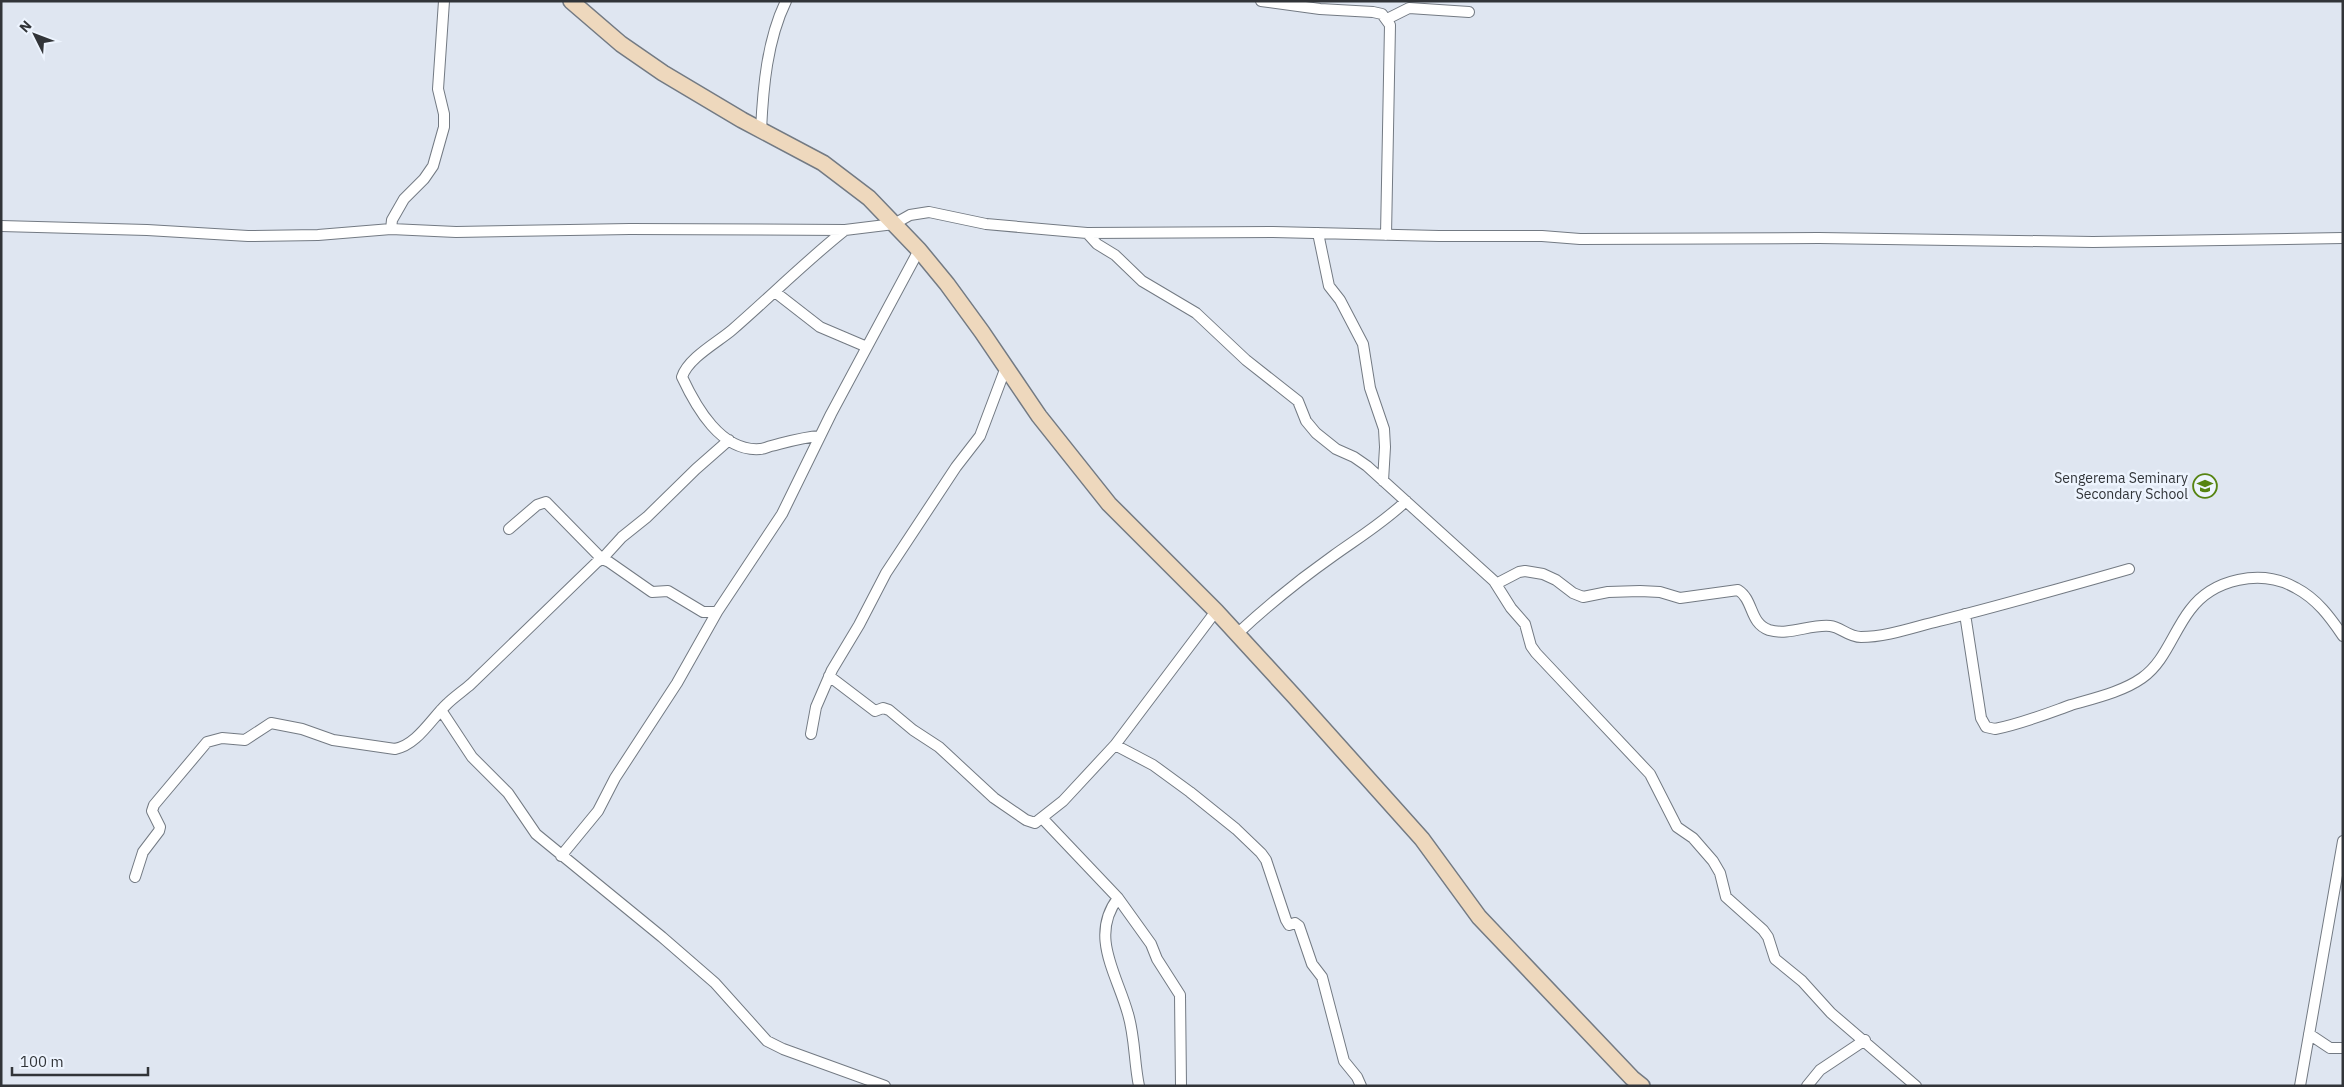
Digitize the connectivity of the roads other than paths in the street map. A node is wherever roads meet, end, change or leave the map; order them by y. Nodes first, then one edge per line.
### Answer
1 (444, 1) edge
2 (572, 1) edge
3 (786, 1) edge
4 (1261, 1) edge
5 (1469, 12) dead end
6 (1387, 19) junction
7 (761, 130) junction
8 (894, 224) junction
9 (1, 226) edge
10 (391, 229) junction
11 (845, 230) junction
12 (1087, 233) junction
13 (1318, 234) junction
14 (1386, 235) junction
15 (2343, 238) edge
16 (919, 250) junction
17 (775, 292) junction
18 (866, 348) junction
19 (1006, 367) junction
20 (820, 436) junction
21 (729, 440) junction
22 (1383, 481) junction
23 (1406, 501) junction
24 (509, 529) dead end
25 (602, 559) junction
26 (2129, 569) dead end
27 (1496, 584) junction
28 (1216, 610) junction
29 (717, 612) junction
30 (1965, 614) junction
31 (1237, 634) junction
32 (2343, 636) edge
33 (829, 676) junction
34 (441, 710) junction
35 (811, 734) dead end
36 (1115, 745) junction
37 (1043, 819) junction
38 (2343, 841) edge
39 (561, 856) junction
40 (135, 877) dead end
41 (1118, 898) junction
42 (2309, 1034) junction
43 (1865, 1040) junction
44 (2343, 1048) edge
45 (886, 1086) edge
46 (1139, 1086) edge
47 (1181, 1086) edge
48 (1361, 1086) edge
49 (1642, 1086) edge
50 (1807, 1086) edge
51 (1916, 1086) edge
52 (2300, 1086) edge

1 - 10 street
2 - 7 street
3 - 7 street
4 - 6 street
5 - 6 street
6 - 14 street
7 - 8 street
8 - 11 street
8 - 12 street
8 - 16 street
9 - 10 street
10 - 11 street
11 - 17 street
12 - 13 street
12 - 22 street
13 - 14 street
13 - 22 street
14 - 15 street
16 - 18 street
16 - 19 street
17 - 18 street
17 - 21 street
18 - 20 street
19 - 28 street
19 - 33 street
20 - 21 street
20 - 29 street
21 - 25 street
22 - 23 street
23 - 27 street
23 - 31 street
24 - 25 street
25 - 29 street
25 - 34 street
26 - 30 street
27 - 30 street
27 - 43 street
28 - 31 street
28 - 36 street
29 - 39 street
30 - 32 street
31 - 49 street
33 - 35 street
33 - 37 street
34 - 39 street
34 - 40 street
36 - 37 street
36 - 48 street
37 - 41 street
38 - 42 street
39 - 45 street
41 - 46 street
41 - 47 street
42 - 44 street
42 - 52 street
43 - 50 street
43 - 51 street

